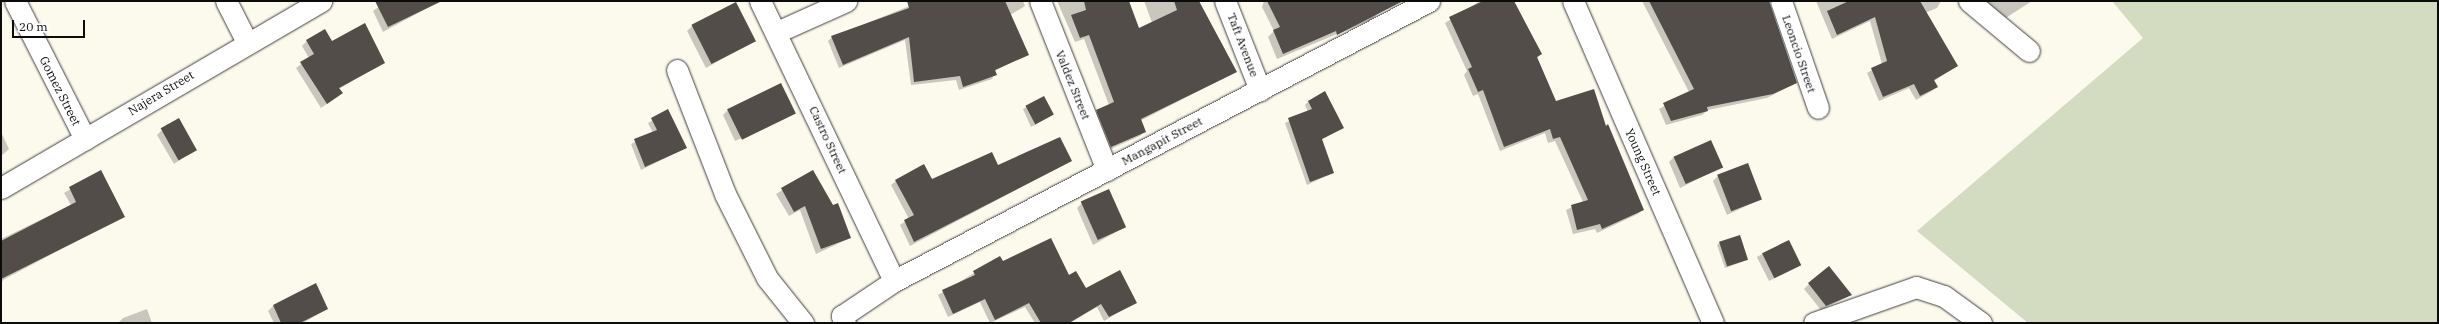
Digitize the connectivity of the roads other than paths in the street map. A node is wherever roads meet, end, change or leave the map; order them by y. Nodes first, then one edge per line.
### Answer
1 (15, 1) edge
2 (226, 1) edge
3 (321, 1) edge
4 (760, 1) edge
5 (846, 1) edge
6 (1040, 1) edge
7 (1225, 1) edge
8 (1429, 1) edge
9 (1573, 1) edge
10 (1781, 1) edge
11 (1970, 1) edge
12 (777, 32) junction
13 (247, 42) junction
14 (2029, 51) dead end
15 (677, 70) dead end
16 (1260, 90) junction
17 (1818, 108) dead end
18 (85, 139) junction
19 (1107, 170) junction
20 (1, 188) edge
21 (894, 281) junction
22 (839, 320) edge
23 (803, 323) edge
24 (1713, 323) edge
25 (1814, 323) edge
26 (1981, 323) edge

1 - 18 street, Gomez Street
2 - 13 street
3 - 13 street, Najera Street
4 - 12 street, Castro Street
5 - 12 street
6 - 19 street, Valdez Street
7 - 16 street, Taft Avenue
8 - 16 street, Mangapit Street
9 - 24 street, Young Street
10 - 17 street, Leoncio Street
11 - 14 street
12 - 21 street, Castro Street
13 - 18 street, Najera Street
15 - 23 street
16 - 19 street, Mangapit Street
18 - 20 street, Najera Street
19 - 21 street, Mangapit Street
21 - 22 street, Mangapit Street
25 - 26 street

